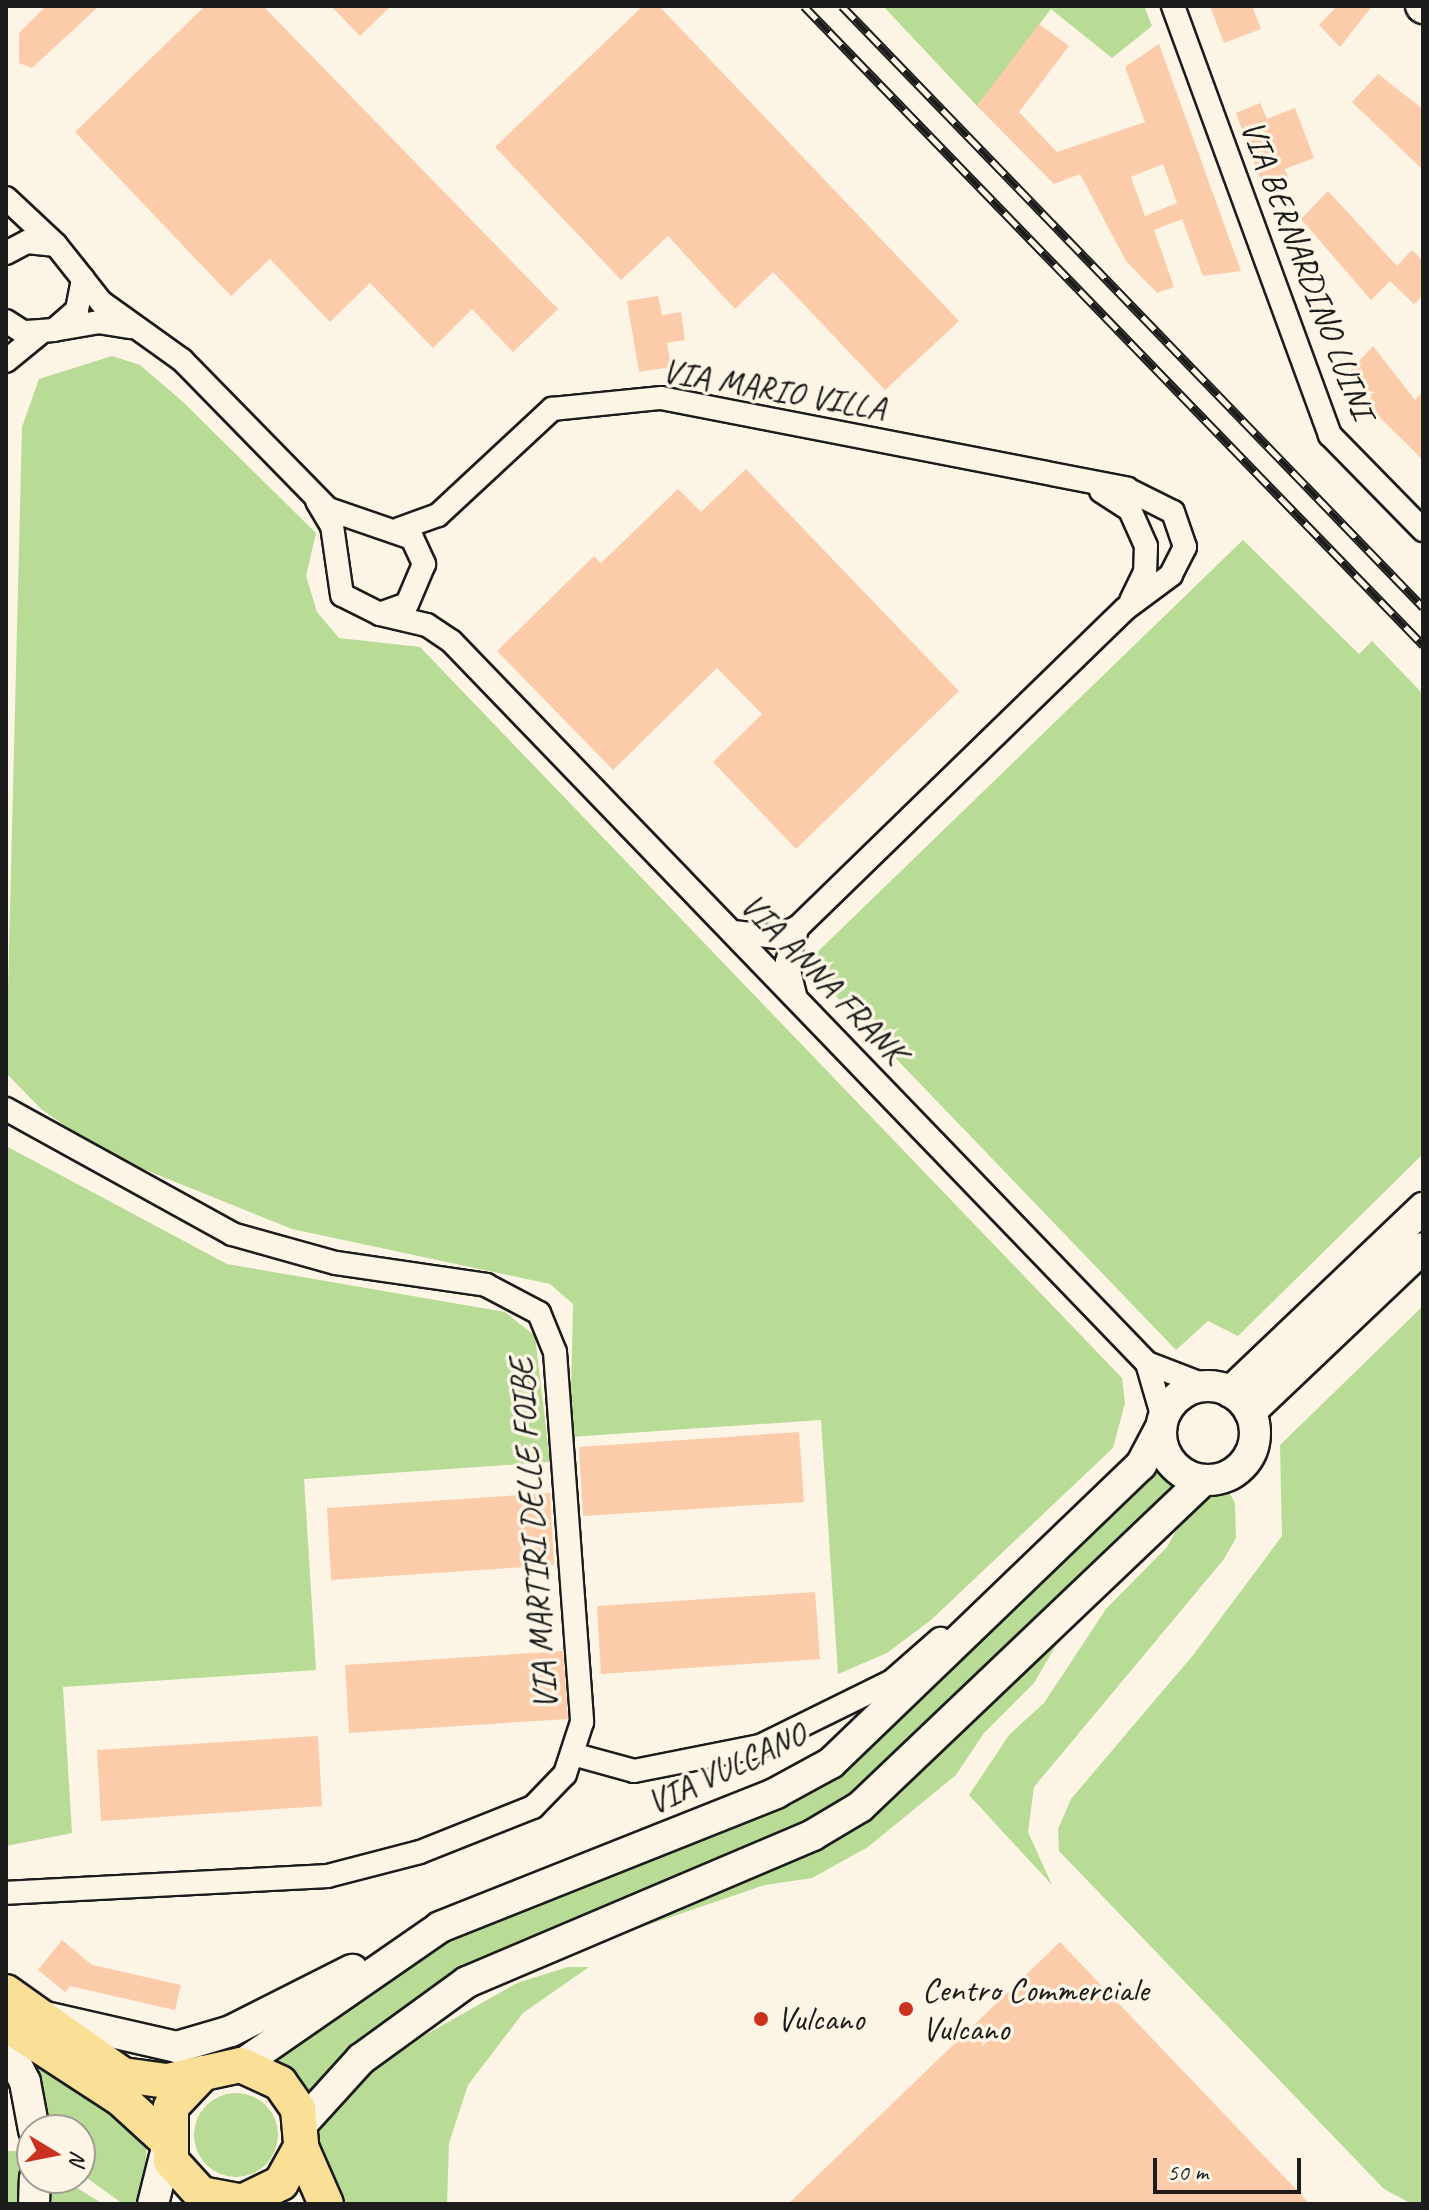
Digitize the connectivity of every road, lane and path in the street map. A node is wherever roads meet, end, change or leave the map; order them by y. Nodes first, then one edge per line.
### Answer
1 (1173, 6) edge
2 (6, 198) edge
3 (56, 245) junction
4 (6, 253) edge
5 (83, 279) junction
6 (6, 321) edge
7 (140, 329) junction
8 (47, 332) junction
9 (6, 361) edge
10 (1089, 486) junction
11 (317, 501) junction
12 (438, 515) junction
13 (370, 525) junction
14 (399, 529) junction
15 (1423, 530) edge
16 (336, 557) junction
17 (423, 572) junction
18 (1125, 609) junction
19 (380, 614) junction
20 (451, 641) junction
21 (798, 927) junction
22 (733, 932) junction
23 (796, 998) junction
24 (6, 1109) edge
25 (1423, 1208) edge
26 (1423, 1248) edge
27 (1147, 1363) junction
28 (1229, 1397) junction
29 (1162, 1423) junction
30 (1202, 1481) junction
31 (1016, 1587) junction
32 (576, 1755) junction
33 (6, 1893) edge
34 (398, 1951) junction
35 (6, 1992) edge
36 (19, 2019) edge
37 (6, 2044) edge
38 (241, 2065) junction
39 (203, 2072) junction
40 (31, 2114) edge
41 (301, 2135) junction
42 (166, 2144) junction
43 (239, 2203) edge
44 (153, 2204) edge
45 (326, 2204) edge

1 - 15 street, VIA BERNARDINO LUINI
2 - 3 street
3 - 4 street
3 - 5 street
5 - 7 street
5 - 8 street
6 - 8 street
7 - 8 street
7 - 11 street
8 - 9 street
10 - 12 street, VIA MARIO VILLA
10 - 18 street, VIA MARIO VILLA
10 - 18 street, VIA MARIO VILLA
11 - 13 street
11 - 16 street
12 - 14 street, VIA MARIO VILLA
12 - 17 street
13 - 14 street
13 - 16 street
14 - 17 street
16 - 19 street
17 - 19 street
17 - 20 street, VIA ANNA FRANK
18 - 21 street, VIA MARIO VILLA
19 - 20 street, VIA ANNA FRANK
20 - 22 street, VIA ANNA FRANK
21 - 22 street
21 - 23 street
22 - 23 street, VIA ANNA FRANK
23 - 27 street, VIA ANNA FRANK
24 - 32 street, VIA MARTIRI DELLE FOIBE
25 - 28 main road
26 - 28 main road
27 - 28 street, VIA ANNA FRANK
27 - 29 street, VIA ANNA FRANK
28 - 29 main road
28 - 30 main road
29 - 30 main road
29 - 31 main road, VIA VULCANO
30 - 41 main road
31 - 32 street, VIA MARTIRI DELLE FOIBE
31 - 34 main road, VIA VULCANO
32 - 33 street, VIA MARTIRI DELLE FOIBE
34 - 36 main road
34 - 38 main road, VIA VULCANO
35 - 36 main road
36 - 39 main road
36 - 42 main road
37 - 40 main road
38 - 39 main road
38 - 41 main road
39 - 42 main road
41 - 43 main road
41 - 45 main road
42 - 43 main road
42 - 44 main road

